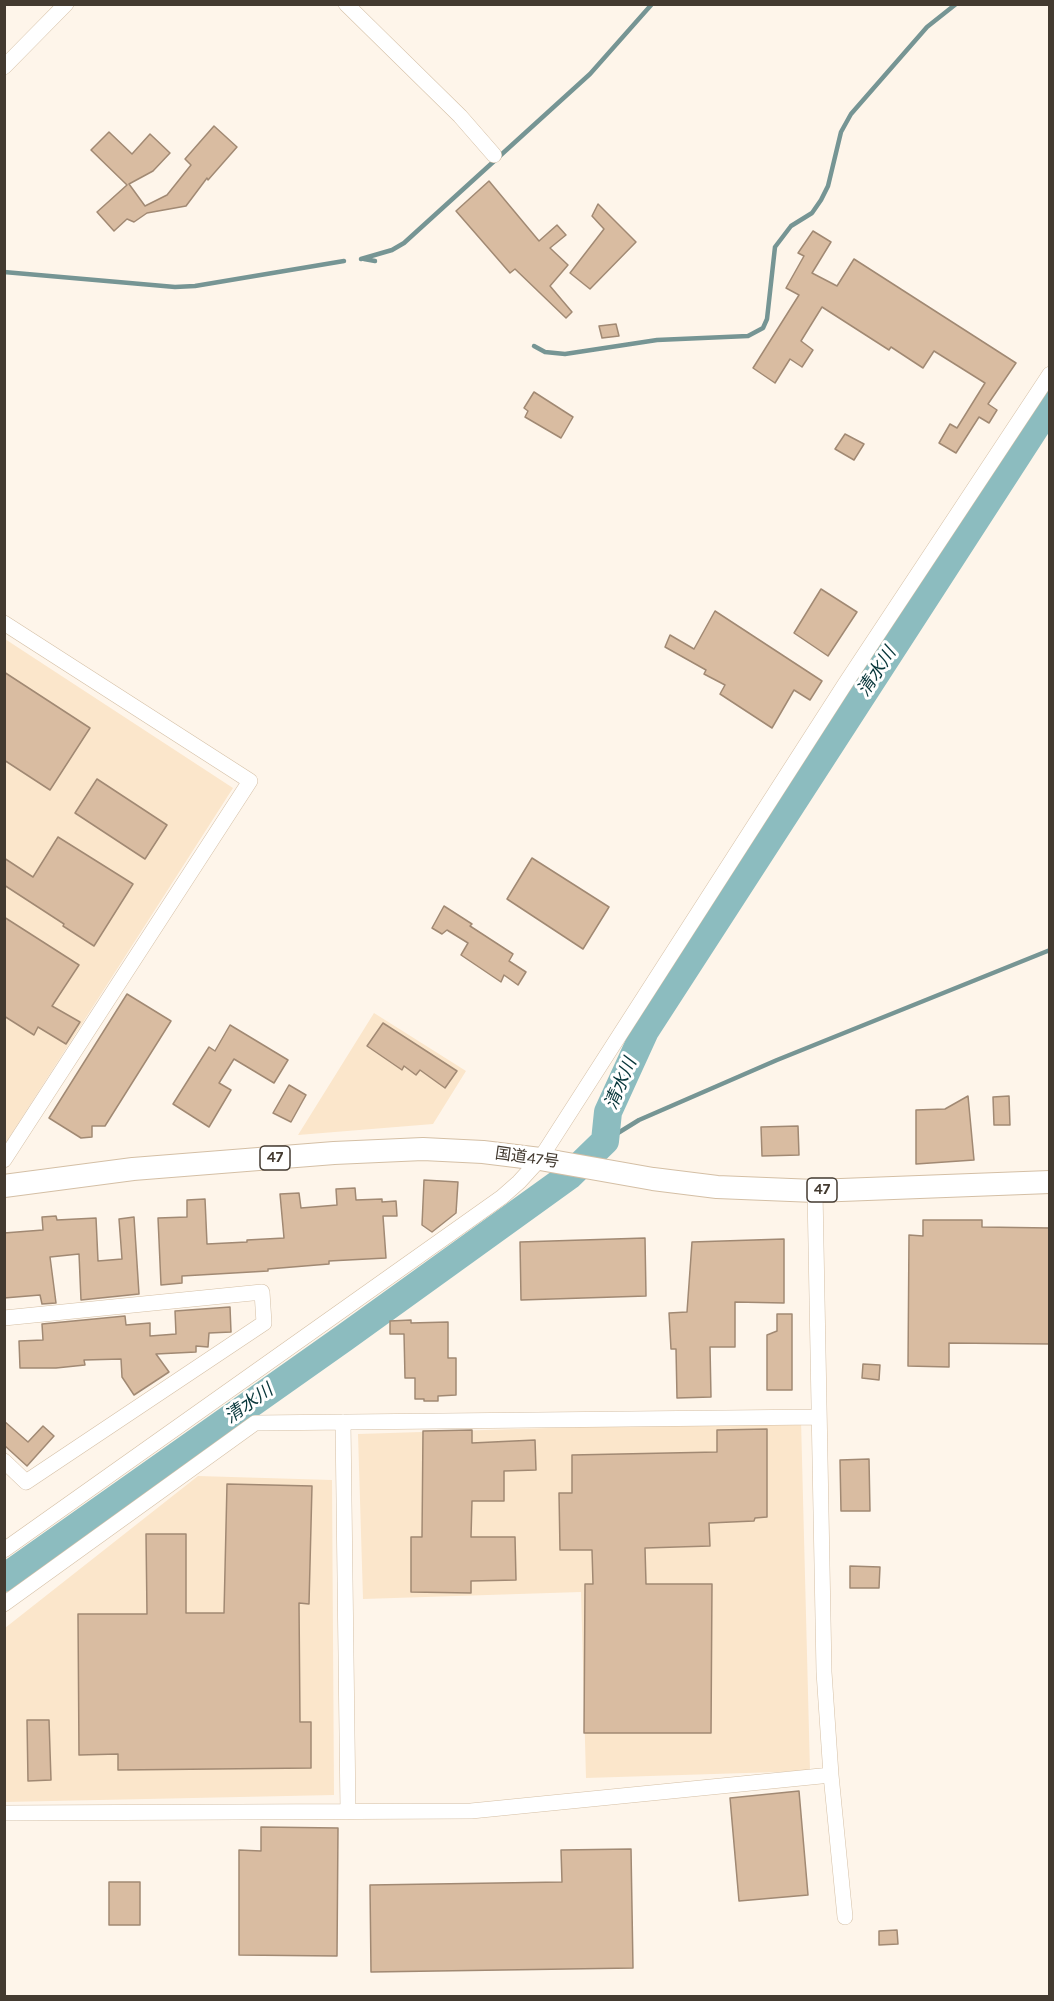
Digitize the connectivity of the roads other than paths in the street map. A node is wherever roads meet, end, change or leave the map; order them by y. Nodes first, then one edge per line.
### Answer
1 (66, 4) edge
2 (346, 4) edge
3 (4, 67) edge
4 (494, 155) dead end
5 (1050, 374) edge
6 (4, 622) edge
7 (543, 1159) junction
8 (4, 1160) edge
9 (1050, 1182) edge
10 (4, 1186) edge
11 (815, 1191) junction
12 (4, 1318) edge
13 (819, 1417) junction
14 (343, 1422) junction
15 (4, 1461) edge
16 (4, 1550) edge
17 (4, 1604) edge
18 (831, 1775) junction
19 (348, 1811) junction
20 (4, 1813) edge
21 (845, 1917) dead end

1 - 3 street
2 - 4 street
5 - 7 street
6 - 8 street
7 - 10 highway, 国道47号 / 47
7 - 11 highway, 国道47号 / 47
7 - 16 street
9 - 11 highway, 国道47号 / 47
11 - 13 street
12 - 15 street
13 - 14 street
13 - 18 street
14 - 17 street
14 - 19 street
18 - 19 street
18 - 21 street
19 - 20 street

